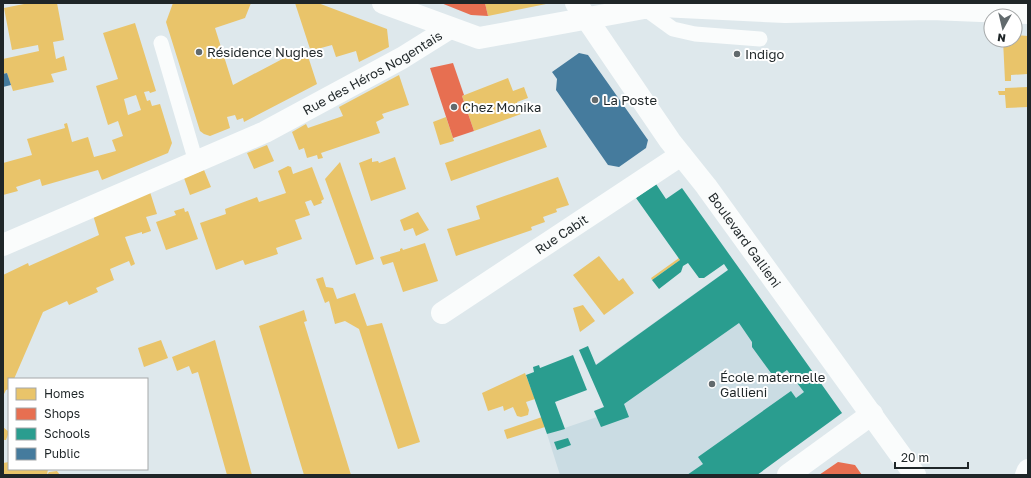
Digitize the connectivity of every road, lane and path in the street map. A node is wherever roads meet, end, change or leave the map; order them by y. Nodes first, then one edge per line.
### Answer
1 (383, 3) edge
2 (816, 3) edge
3 (655, 6) edge
4 (862, 6) edge
5 (957, 6) edge
6 (836, 10) junction
7 (580, 11) edge
8 (1028, 13) edge
9 (450, 28) junction
10 (760, 39) dead end
11 (161, 43) dead end
12 (681, 155) junction
13 (196, 162) junction
14 (3, 245) edge
15 (442, 313) dead end
16 (872, 414) junction
17 (1028, 470) edge
18 (788, 475) edge
19 (916, 475) edge
20 (1026, 475) edge

1 - 9 street
2 - 6 lane
3 - 6 street, Rue des Héros Nogentais
3 - 7 street, Rue des Héros Nogentais
3 - 10 lane
4 - 5 street, Rue des Héros Nogentais
4 - 6 street, Rue des Héros Nogentais
5 - 8 street, Rue des Héros Nogentais
7 - 9 street, Rue des Héros Nogentais
7 - 12 street, Boulevard Gallieni
9 - 13 street, Rue des Héros Nogentais
11 - 13 lane
12 - 15 street, Rue Cabit
12 - 16 street, Boulevard Gallieni
13 - 14 street, Rue des Héros Nogentais
16 - 18 street
16 - 19 street, Boulevard Gallieni
17 - 20 street

